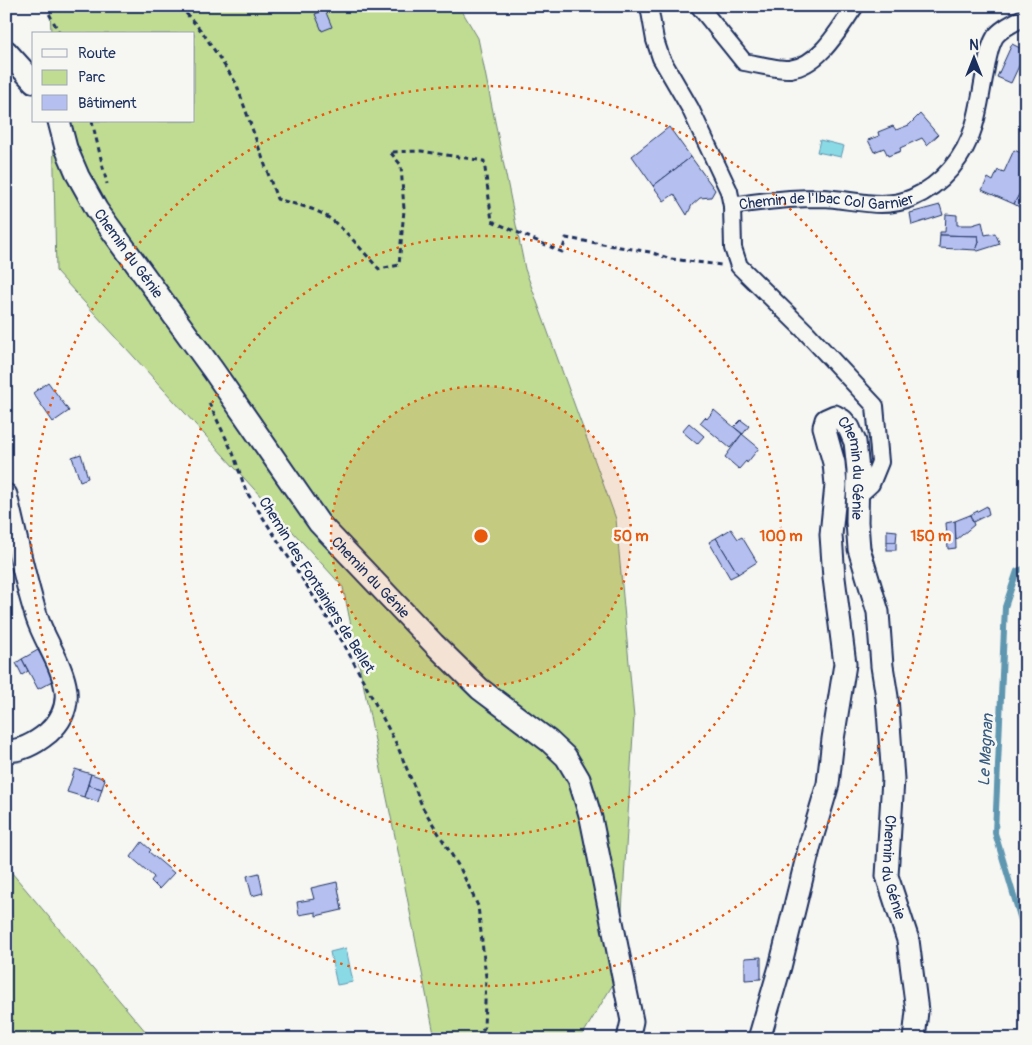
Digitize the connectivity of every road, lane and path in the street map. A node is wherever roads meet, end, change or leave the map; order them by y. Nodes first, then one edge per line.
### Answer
1 (45, 6) edge
2 (180, 6) edge
3 (649, 6) edge
4 (699, 6) edge
5 (855, 6) edge
6 (1026, 16) edge
7 (59, 32) edge
8 (6, 50) edge
9 (32, 80) edge
10 (59, 122) edge
11 (92, 122) edge
12 (107, 184) dead end
13 (732, 206) junction
14 (739, 266) junction
15 (205, 395) dead end
16 (858, 495) junction
17 (6, 496) edge
18 (6, 751) edge
19 (478, 1039) edge
20 (628, 1039) edge
21 (759, 1039) edge
22 (914, 1039) edge

1 - 7 path
2 - 14 path
3 - 13 street, Chemin de l'Ibac Col Garnier
4 - 5 street
6 - 13 street, Chemin de l'Ibac Col Garnier
8 - 9 street
10 - 20 street, Chemin du Génie
11 - 12 path
13 - 14 street
14 - 16 street
15 - 19 path, Chemin des Fontainiers de Bellet
16 - 21 street, Chemin du Génie
16 - 22 street, Chemin du Génie
17 - 18 street

